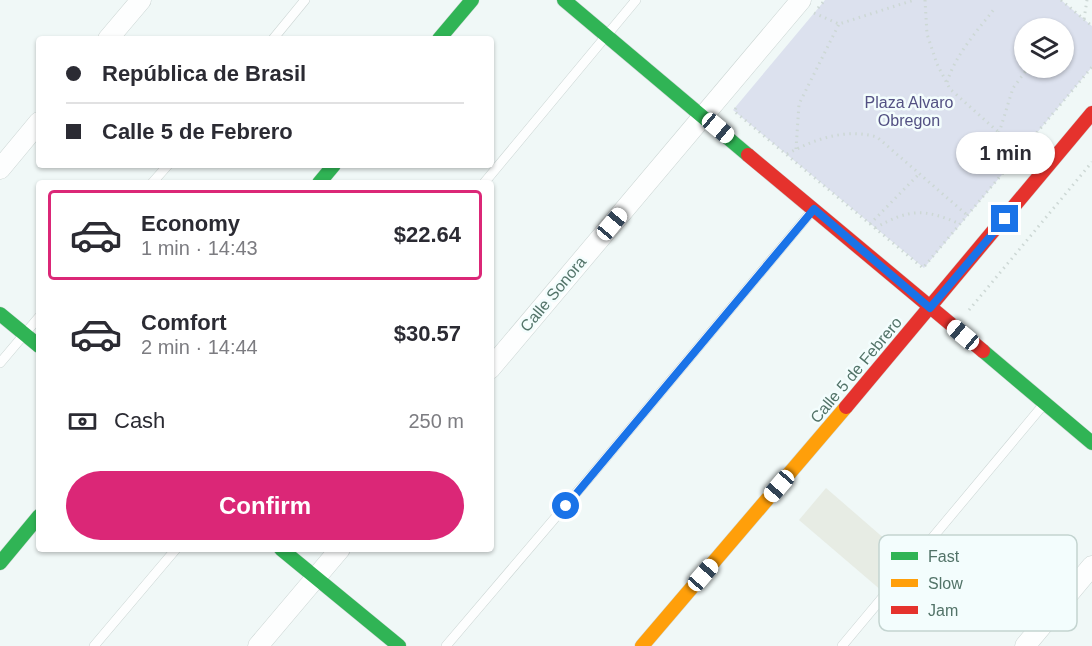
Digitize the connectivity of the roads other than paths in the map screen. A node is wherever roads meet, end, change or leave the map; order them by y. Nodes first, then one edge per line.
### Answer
1 (141, 0) edge
2 (306, 0) edge
3 (472, 0) edge
4 (564, 0) edge
5 (636, 0) edge
6 (801, 0) edge
7 (111, 36) edge
8 (276, 36) edge
9 (442, 36) edge
10 (606, 36) junction
11 (1092, 113) edge
12 (703, 116) junction
13 (36, 126) edge
14 (165, 168) edge
15 (332, 168) edge
16 (0, 169) edge
17 (155, 180) edge
18 (322, 180) edge
19 (486, 180) edge
20 (814, 209) junction
21 (930, 308) junction
22 (0, 314) edge
23 (36, 321) edge
24 (25, 334) junction
25 (36, 343) edge
26 (0, 363) edge
27 (494, 364) edge
28 (1044, 403) junction
29 (1092, 443) edge
30 (36, 520) edge
31 (934, 535) edge
32 (173, 552) edge
33 (285, 552) edge
34 (337, 552) edge
35 (0, 563) edge
36 (1092, 566) edge
37 (315, 578) junction
38 (1077, 584) edge
39 (879, 601) edge
40 (1037, 631) edge
41 (94, 646) edge
42 (258, 646) edge
43 (399, 646) edge
44 (446, 646) edge
45 (642, 646) edge
46 (842, 646) edge
47 (1024, 646) edge

1 - 7 street
2 - 8 lane
3 - 9 main road
4 - 10 main road
5 - 10 lane
6 - 12 street, Calle Sonora
10 - 12 main road
10 - 19 lane
11 - 21 main road, Calle 5 de Febrero
12 - 20 main road
12 - 27 street, Calle Sonora
13 - 16 street
14 - 17 lane
15 - 18 main road
20 - 21 main road
20 - 44 lane
21 - 28 main road
21 - 45 main road, Calle 5 de Febrero
22 - 24 main road
23 - 24 lane
24 - 25 main road
24 - 26 lane
28 - 29 main road
28 - 31 lane
30 - 35 main road
32 - 41 lane
33 - 37 main road
34 - 37 street
36 - 38 street
37 - 42 street
37 - 43 main road
39 - 46 lane
40 - 47 street

